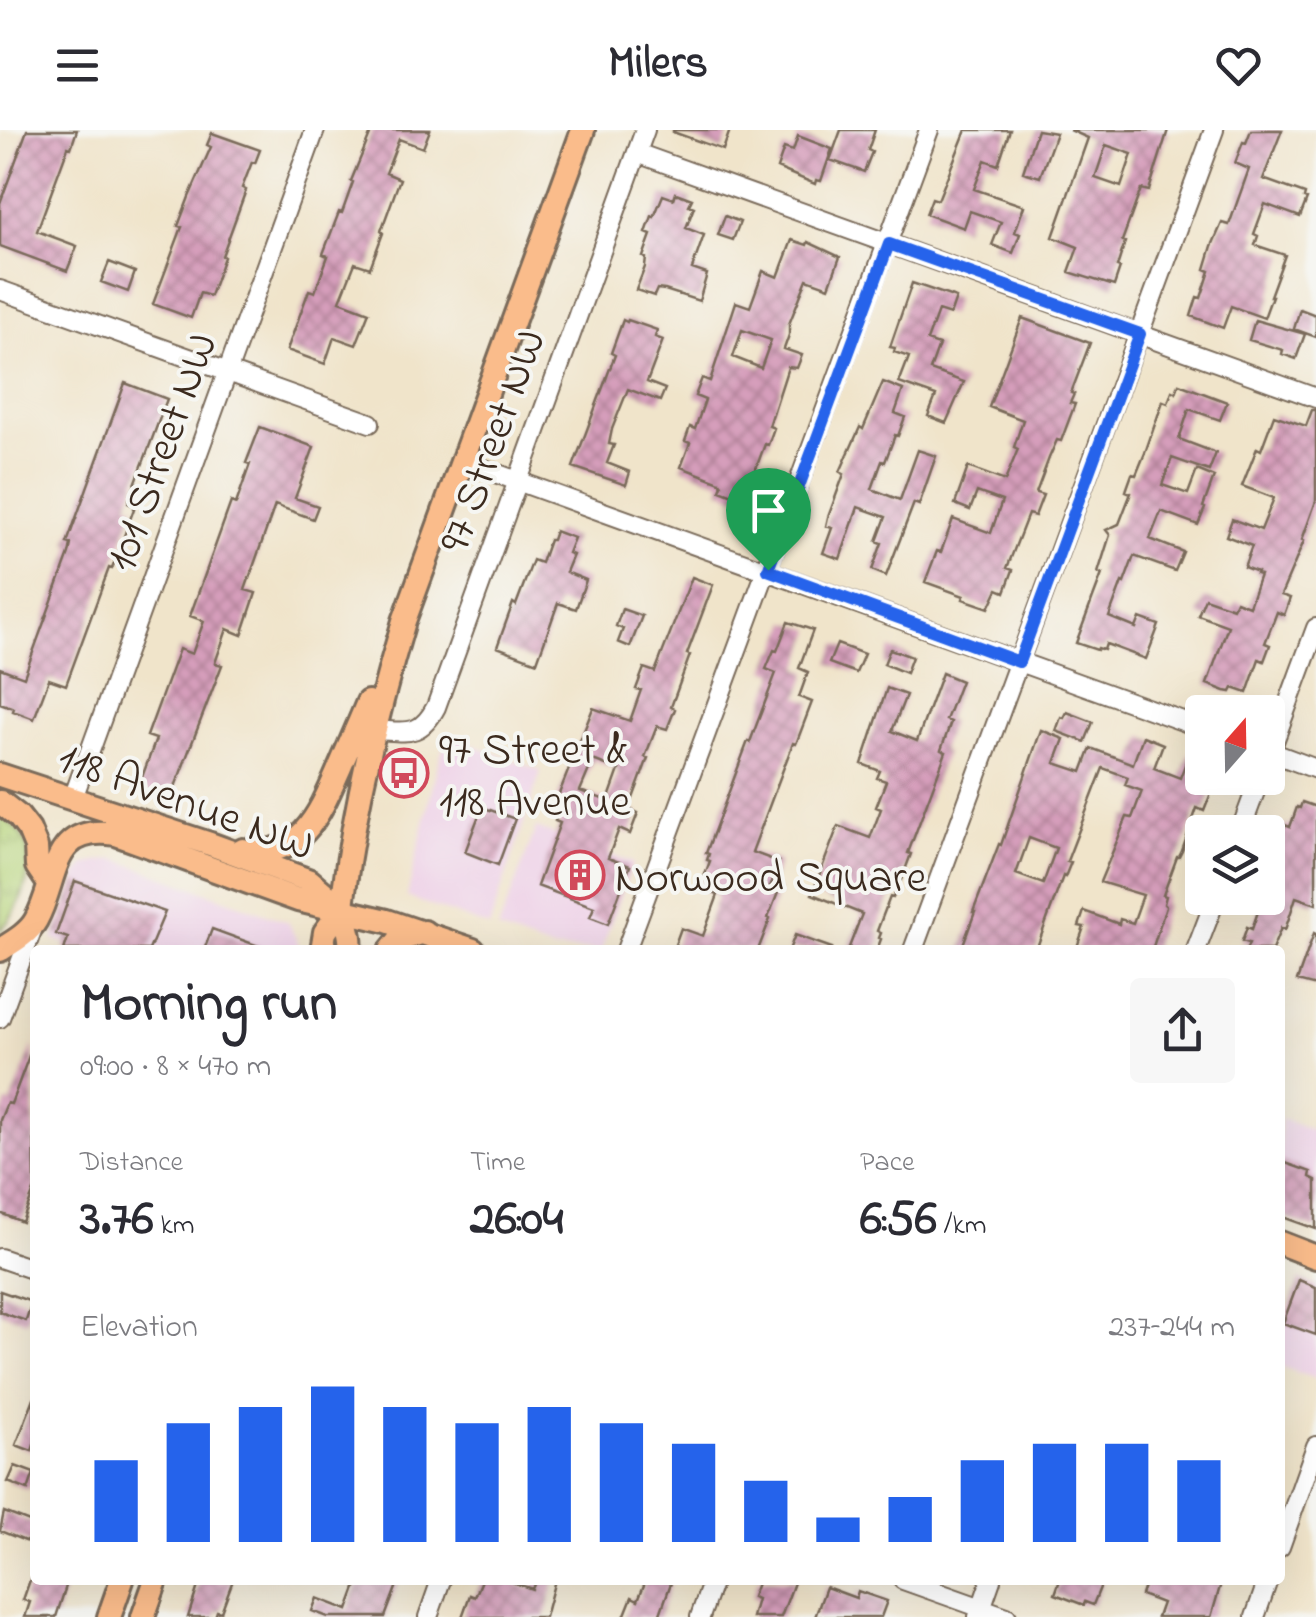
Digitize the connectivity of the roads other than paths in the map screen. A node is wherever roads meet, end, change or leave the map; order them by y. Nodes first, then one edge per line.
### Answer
1 (315, 130) edge
2 (583, 130) edge
3 (646, 130) edge
4 (929, 130) edge
5 (1214, 130) edge
6 (637, 153) junction
7 (889, 244) junction
8 (0, 290) edge
9 (1140, 334) junction
10 (227, 372) junction
11 (1316, 398) edge
12 (370, 423) dead end
13 (462, 461) junction
14 (518, 482) junction
15 (769, 565) junction
16 (404, 622) junction
17 (1316, 628) edge
18 (1019, 662) junction
19 (1285, 709) edge
20 (1185, 722) edge
21 (372, 730) junction
22 (1285, 759) edge
23 (1316, 769) edge
24 (0, 775) edge
25 (73, 798) junction
26 (0, 802) edge
27 (210, 844) junction
28 (49, 884) junction
29 (342, 909) junction
30 (1209, 915) edge
31 (35, 922) junction
32 (424, 932) junction
33 (323, 945) edge
34 (351, 945) edge
35 (395, 945) edge
36 (459, 945) edge
37 (628, 945) edge
38 (915, 945) edge
39 (1198, 945) edge
40 (0, 950) edge
41 (0, 1018) edge
42 (1285, 1246) edge
43 (1316, 1257) edge
44 (0, 1258) edge
45 (30, 1268) edge
46 (1316, 1446) edge
47 (1285, 1533) edge
48 (120, 1585) edge
49 (154, 1585) edge
50 (439, 1585) edge
51 (711, 1585) edge
52 (915, 1585) edge
53 (989, 1585) edge
54 (1266, 1585) edge
55 (980, 1612) edge
56 (109, 1617) edge
57 (143, 1617) edge
58 (428, 1617) edge
59 (700, 1617) edge
60 (1007, 1617) edge
61 (1255, 1617) edge

1 - 10 street, 101 Street NW
2 - 13 main road, 97 Street NW
3 - 6 street, 97 Street NW
4 - 7 street
5 - 9 street
6 - 7 street
6 - 14 street, 97 Street NW
7 - 9 street
7 - 15 street
8 - 10 street
9 - 11 street
9 - 18 street
10 - 12 street
10 - 25 street, 101 Street NW
13 - 14 street
13 - 16 main road, 97 Street NW
14 - 15 street
14 - 21 street, 97 Street NW
15 - 18 street
15 - 37 street
16 - 21 main road, 97 Street NW
16 - 27 main road
17 - 19 street
18 - 20 street
18 - 38 street
21 - 29 main road, 97 Street NW
22 - 23 street
24 - 25 main road, 118 Avenue NW
25 - 27 main road, 118 Avenue NW
26 - 28 main road
27 - 29 main road, 118 Avenue NW
28 - 29 main road, 118 Avenue NW
28 - 31 main road, 118 Avenue NW
29 - 32 main road, 118 Avenue NW
29 - 33 main road, 97 Street NW
29 - 34 main road, 97 Street NW
30 - 39 street
31 - 40 main road
31 - 41 street
32 - 35 main road
32 - 36 main road, 118 Avenue NW
42 - 43 main road
44 - 45 street
46 - 47 street
48 - 56 main road
49 - 57 main road
50 - 58 street
51 - 59 street
52 - 55 street
53 - 55 street
54 - 61 street
55 - 60 street

